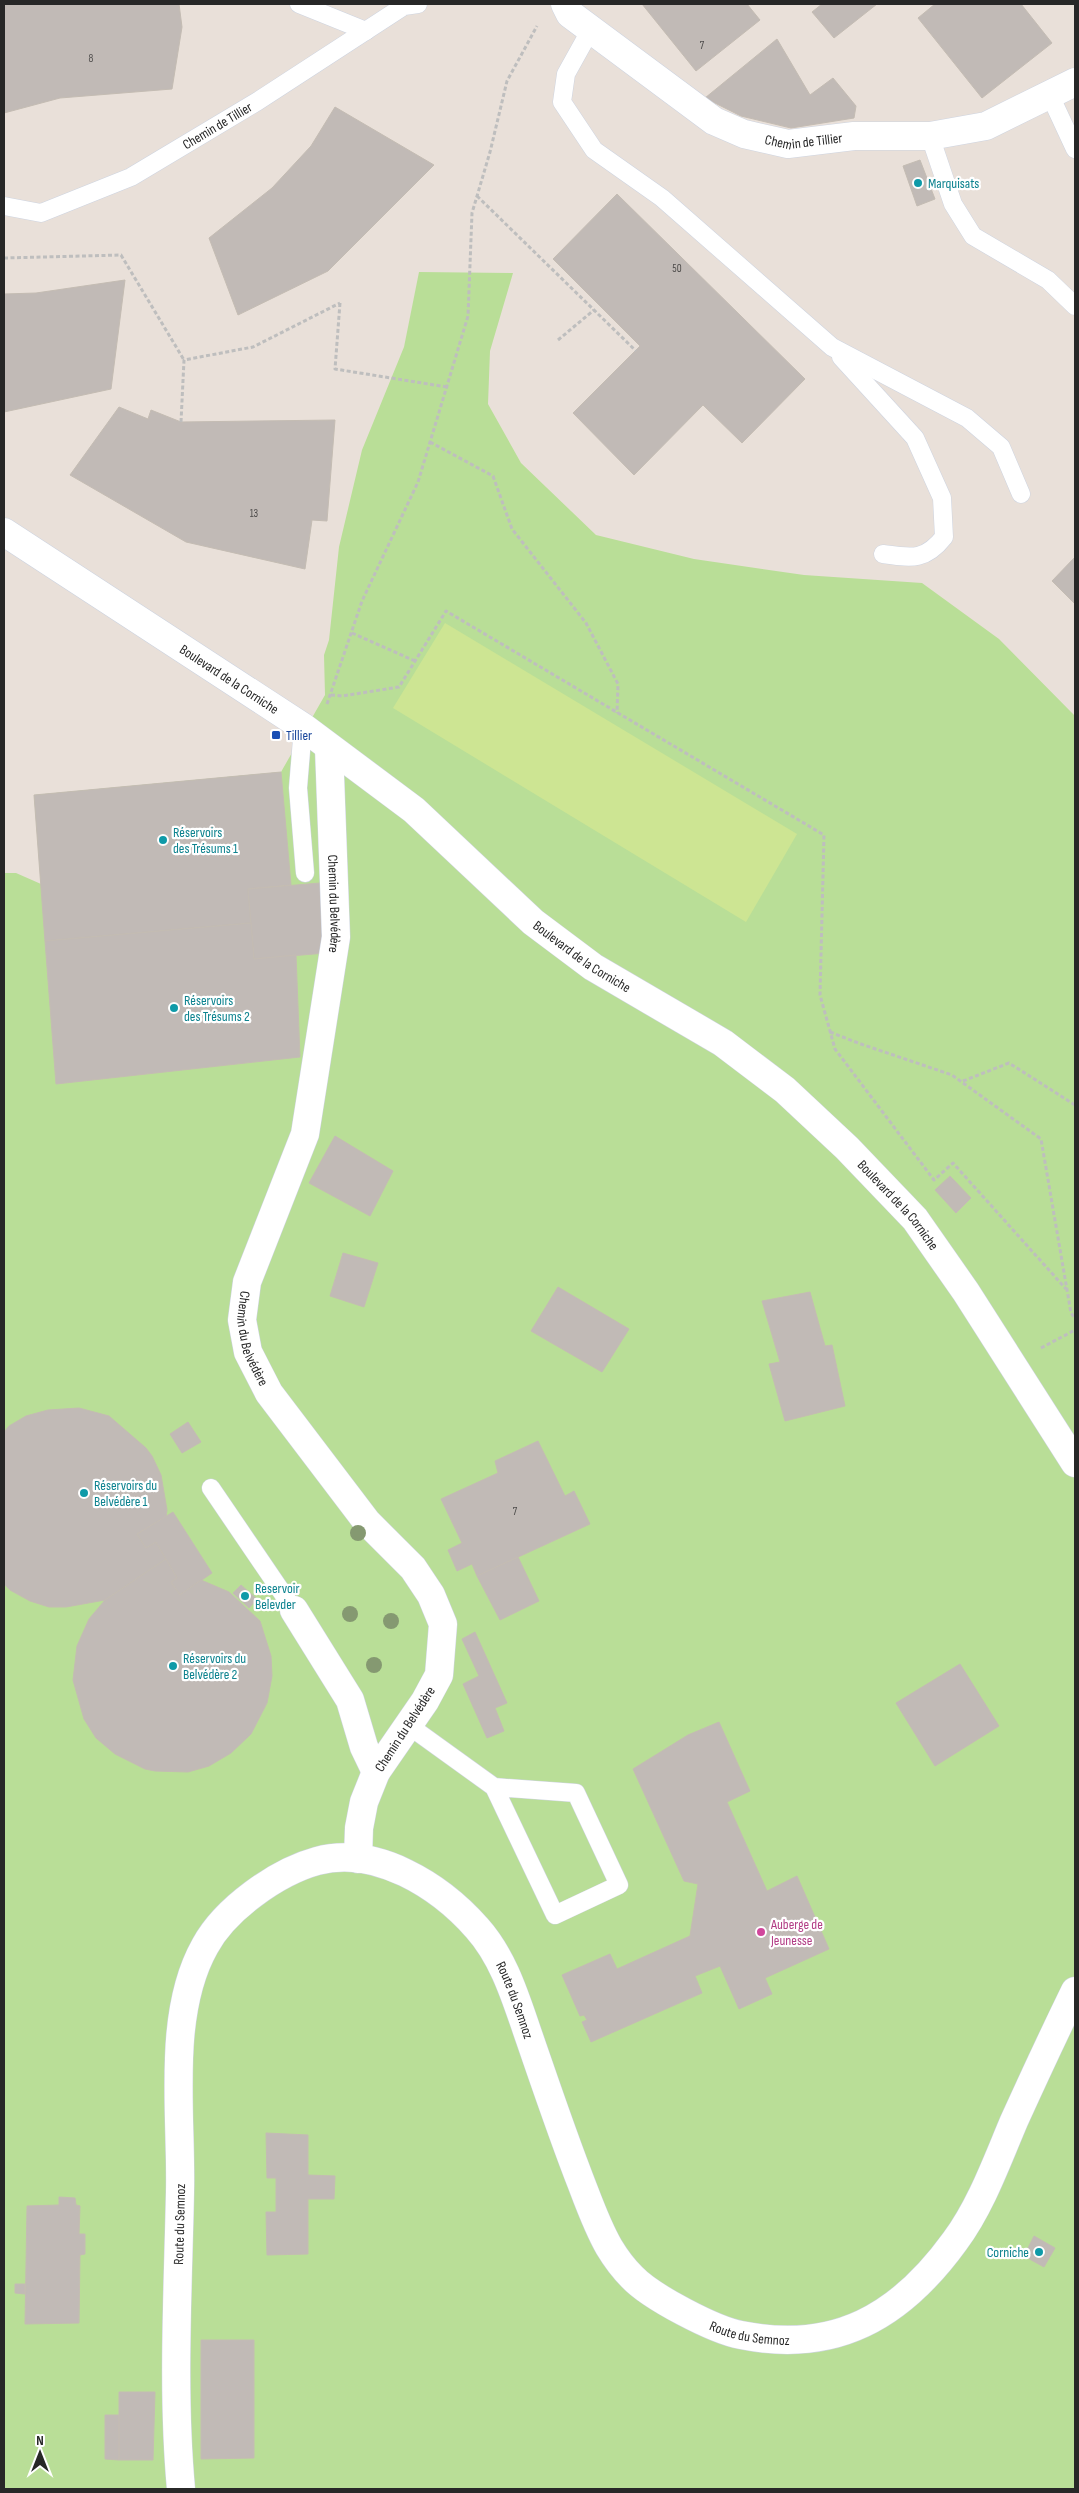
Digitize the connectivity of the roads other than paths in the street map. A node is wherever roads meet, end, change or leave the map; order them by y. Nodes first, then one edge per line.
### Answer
1 (299, 4) edge
2 (418, 4) edge
3 (565, 4) edge
4 (591, 29) junction
5 (366, 30) junction
6 (1075, 82) edge
7 (1049, 93) junction
8 (930, 136) junction
9 (1075, 150) edge
10 (4, 206) edge
11 (1075, 306) edge
12 (832, 348) junction
13 (1021, 494) dead end
14 (4, 532) edge
15 (883, 554) dead end
16 (303, 727) junction
17 (329, 748) junction
18 (305, 873) dead end
19 (1075, 1462) edge
20 (211, 1488) dead end
21 (294, 1610) joint
22 (408, 1725) junction
23 (376, 1772) junction
24 (494, 1787) junction
25 (358, 1859) junction
26 (1075, 1991) edge
27 (181, 2489) edge

1 - 5 lane
2 - 5 lane, Chemin de Tillier
3 - 4 main road, Chemin de Tillier
4 - 8 main road, Chemin de Tillier
4 - 12 lane
5 - 10 lane, Chemin de Tillier
6 - 7 main road, Chemin de Tillier
7 - 8 main road, Chemin de Tillier
7 - 9 lane
8 - 11 lane
12 - 13 lane
12 - 15 lane
14 - 16 main road, Boulevard de la Corniche
16 - 17 main road, Boulevard de la Corniche
16 - 18 lane
17 - 19 main road, Boulevard de la Corniche
17 - 22 main road, Chemin du Belvédère
20 - 21 lane
21 - 23 main road
22 - 23 main road, Chemin du Belvédère
22 - 24 lane
23 - 25 main road, Chemin du Belvédère
24 - 24 lane
25 - 26 main road, Route du Semnoz
25 - 27 main road, Route du Semnoz

